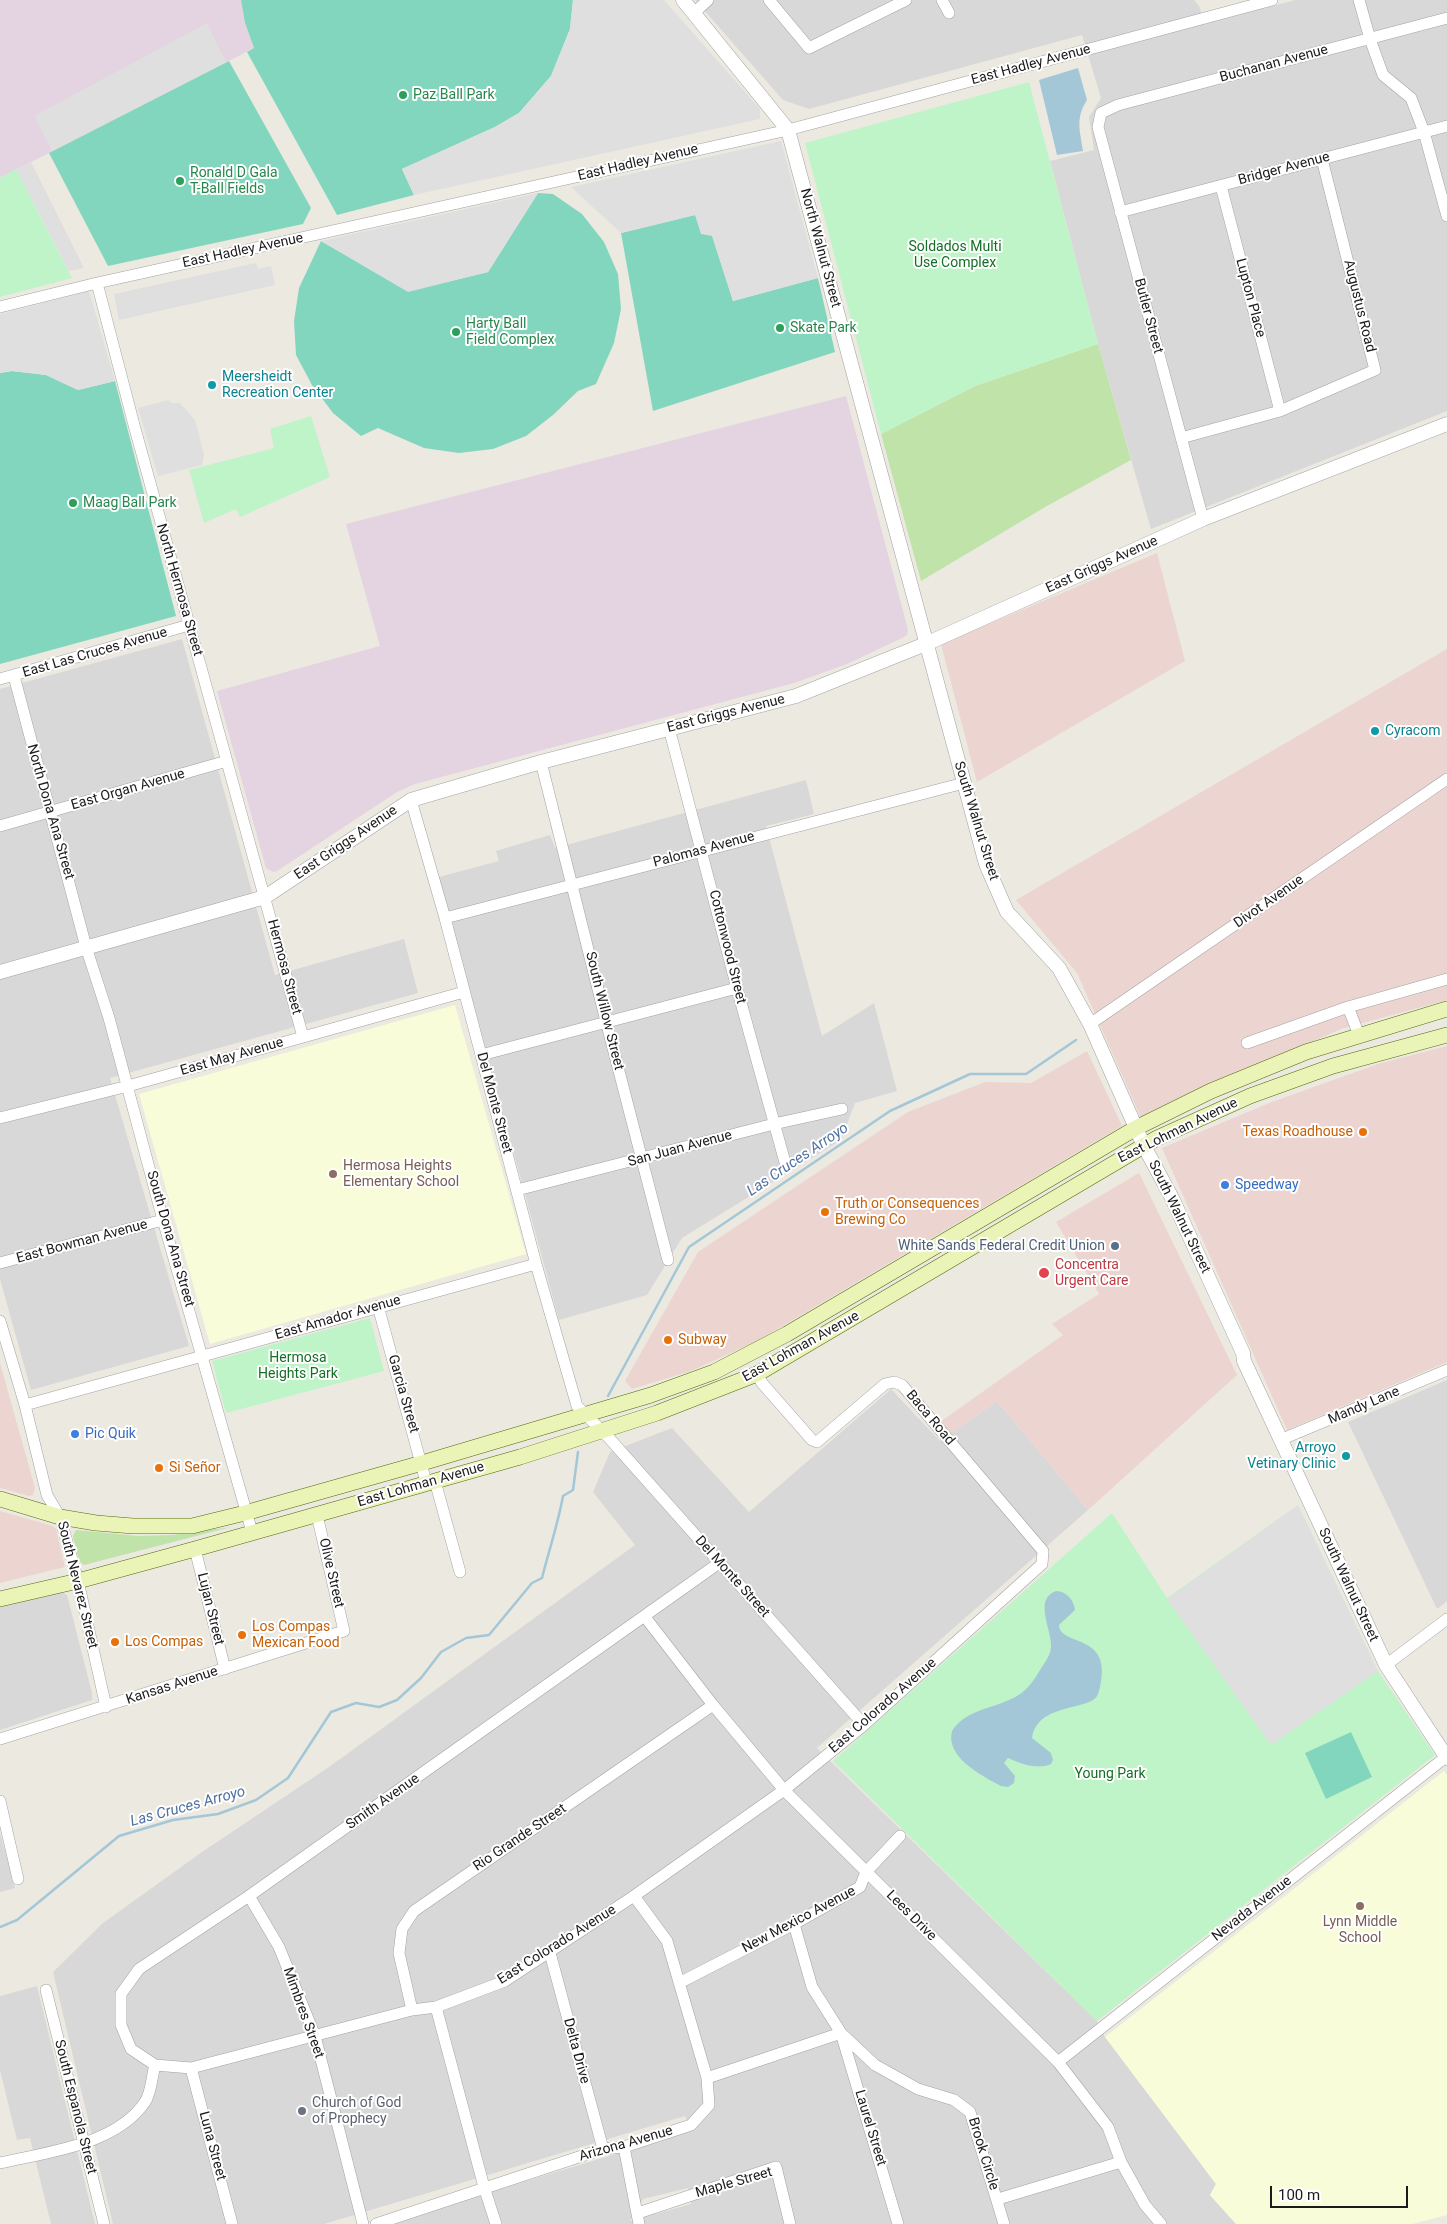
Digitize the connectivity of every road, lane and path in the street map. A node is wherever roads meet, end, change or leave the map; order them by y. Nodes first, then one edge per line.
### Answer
1 (682, 0) edge
2 (708, 0) edge
3 (769, 0) edge
4 (906, 0) edge
5 (942, 0) edge
6 (1272, 0) edge
7 (1359, 0) edge
8 (694, 13) junction
9 (949, 13) dead end
10 (1447, 18) edge
11 (1370, 39) junction
12 (1101, 113) joint
13 (1447, 126) edge
14 (788, 130) junction
15 (1424, 132) junction
16 (1322, 159) junction
17 (1221, 186) junction
18 (1120, 212) junction
19 (1447, 216) edge
20 (97, 282) junction
21 (0, 307) edge
22 (1280, 411) junction
23 (1447, 424) edge
24 (1181, 438) junction
25 (1203, 519) junction
26 (189, 626) junction
27 (928, 643) junction
28 (14, 676) junction
29 (0, 679) edge
30 (669, 728) junction
31 (227, 761) junction
32 (541, 762) junction
33 (1447, 779) edge
34 (964, 783) junction
35 (411, 800) junction
36 (49, 812) junction
37 (0, 826) edge
38 (702, 850) junction
39 (573, 884) junction
40 (265, 897) junction
41 (444, 918) junction
42 (86, 947) junction
43 (0, 972) edge
44 (1447, 979) edge
45 (737, 988) junction
46 (464, 992) junction
47 (1348, 1007) junction
48 (1447, 1009) edge
49 (606, 1021) junction
50 (1090, 1024) junction
51 (1359, 1035) junction
52 (1447, 1035) edge
53 (303, 1037) junction
54 (1247, 1043) dead end
55 (482, 1055) junction
56 (1364, 1057) junction
57 (1242, 1079) junction
58 (128, 1086) junction
59 (1250, 1096) junction
60 (842, 1109) dead end
61 (0, 1118) edge
62 (774, 1124) junction
63 (1136, 1128) junction
64 (1144, 1146) junction
65 (643, 1159) junction
66 (786, 1166) dead end
67 (517, 1190) junction
68 (163, 1220) junction
69 (668, 1260) dead end
70 (0, 1263) edge
71 (536, 1264) junction
72 (378, 1306) junction
73 (0, 1321) edge
74 (203, 1356) junction
75 (1447, 1370) edge
76 (758, 1374) junction
77 (25, 1405) junction
78 (581, 1411) junction
79 (599, 1430) junction
80 (1280, 1440) junction
81 (422, 1464) junction
82 (431, 1481) junction
83 (0, 1499) edge
84 (245, 1513) junction
85 (317, 1515) junction
86 (60, 1517) junction
87 (252, 1532) junction
88 (195, 1549) junction
89 (1044, 1557) joint
90 (719, 1563) junction
91 (460, 1572) dead end
92 (78, 1581) junction
93 (0, 1599) edge
94 (645, 1617) junction
95 (1447, 1619) edge
96 (344, 1631) joint
97 (1386, 1665) junction
98 (225, 1669) junction
99 (713, 1706) junction
100 (106, 1707) junction
101 (864, 1725) junction
102 (0, 1739) edge
103 (1447, 1757) edge
104 (784, 1790) junction
105 (0, 1801) edge
106 (900, 1836) dead end
107 (866, 1872) junction
108 (18, 1878) dead end
109 (249, 1896) junction
110 (634, 1896) junction
111 (794, 1924) junction
112 (550, 1953) junction
113 (679, 1982) junction
114 (46, 1990) dead end
115 (436, 2007) junction
116 (412, 2010) junction
117 (841, 2033) junction
118 (315, 2036) junction
119 (1058, 2062) junction
120 (155, 2065) junction
121 (191, 2068) junction
122 (707, 2078) junction
123 (84, 2143) junction
124 (624, 2147) junction
125 (603, 2149) junction
126 (1121, 2162) junction
127 (0, 2163) edge
128 (484, 2187) junction
129 (998, 2199) junction
130 (638, 2218) edge
131 (395, 2222) edge
132 (104, 2224) edge
133 (232, 2224) edge
134 (363, 2224) edge
135 (376, 2224) edge
136 (496, 2224) edge
137 (790, 2224) edge
138 (898, 2224) edge
139 (1004, 2224) edge
140 (1162, 2224) edge

1 - 8 street, North Walnut Street
2 - 8 street
3 - 4 street
5 - 9 street
6 - 14 street, East Hadley Avenue
7 - 11 street
8 - 14 street, North Walnut Street
10 - 11 street, Buchanan Avenue
11 - 12 street, Buchanan Avenue
11 - 15 street
12 - 18 street, Butler Street
13 - 15 street, Bridger Avenue
14 - 20 street, East Hadley Avenue
14 - 27 street, North Walnut Street
15 - 16 street, Bridger Avenue
15 - 19 street
16 - 17 street, Bridger Avenue
16 - 22 street, Augustus Road
17 - 18 street, Bridger Avenue
17 - 22 street, Lupton Place
18 - 24 street, Butler Street
20 - 21 street, East Hadley Avenue
20 - 26 street, North Hermosa Street
22 - 24 street, Augustus Road
23 - 25 street, East Griggs Avenue
24 - 25 street, Butler Street
25 - 27 street, East Griggs Avenue
26 - 28 street, East Las Cruces Avenue
26 - 31 street, North Hermosa Street
27 - 30 street, East Griggs Avenue
27 - 34 street, South Walnut Street
28 - 29 street, East Las Cruces Avenue
28 - 36 street, North Dona Ana Street
30 - 32 street, East Griggs Avenue
30 - 38 street, Cottonwood Street
31 - 36 street, East Organ Avenue
31 - 40 street, North Hermosa Street
32 - 35 street, East Griggs Avenue
32 - 39 street, South Willow Street
33 - 50 street, Divot Avenue
34 - 38 street, Palomas Avenue
34 - 50 street, South Walnut Street
35 - 40 street, East Griggs Avenue
35 - 41 street, Del Monte Street
36 - 37 street, East Organ Avenue
36 - 42 street, North Dona Ana Street
38 - 39 street, Palomas Avenue
38 - 45 street, Cottonwood Street
39 - 41 street, Palomas Avenue
39 - 49 street, South Willow Street
40 - 42 street, East Griggs Avenue
40 - 53 street, Hermosa Street
41 - 46 street, Del Monte Street
42 - 43 street, East Griggs Avenue
42 - 58 street, South Dona Ana Street
44 - 47 street
45 - 49 street
45 - 62 street, Cottonwood Street
46 - 53 street, East May Avenue
46 - 55 street, Del Monte Street
47 - 51 street
47 - 54 street
48 - 51 main road, East Lohman Avenue
49 - 55 street
49 - 65 street, South Willow Street
50 - 63 street, South Walnut Street
51 - 56 main road
51 - 57 main road, East Lohman Avenue
52 - 56 main road, East Lohman Avenue
53 - 58 street, East May Avenue
55 - 67 street, Del Monte Street
56 - 59 main road, East Lohman Avenue
57 - 59 main road
57 - 63 main road, East Lohman Avenue
58 - 61 street, East May Avenue
58 - 68 street, South Dona Ana Street
59 - 64 main road, East Lohman Avenue
60 - 62 street, San Juan Avenue
62 - 65 street, San Juan Avenue
62 - 66 street, Cottonwood Street
63 - 64 street, South Walnut Street
63 - 78 main road, East Lohman Avenue
64 - 76 main road, East Lohman Avenue
64 - 80 street, South Walnut Street
65 - 67 street, San Juan Avenue
65 - 69 street, South Willow Street
67 - 71 street, Del Monte Street
68 - 70 street, East Bowman Avenue
68 - 74 street, South Dona Ana Street
71 - 72 street, East Amador Avenue
71 - 78 street, Del Monte Street
72 - 74 street, East Amador Avenue
72 - 81 street, Garcia Street
73 - 77 street, South Nevarez Street
74 - 77 street, East Amador Avenue
74 - 84 street, South Dona Ana Street
75 - 80 street, Mandy Lane
76 - 79 main road, East Lohman Avenue
76 - 89 street, Baca Road
77 - 86 street, South Nevarez Street
78 - 79 street, Del Monte Street
78 - 81 main road, East Lohman Avenue
79 - 82 main road, East Lohman Avenue
79 - 90 street, Del Monte Street
80 - 97 street, South Walnut Street
81 - 82 street, Garcia Street
81 - 84 main road, East Lohman Avenue
82 - 85 main road, East Lohman Avenue
82 - 91 street, Garcia Street
83 - 86 main road
84 - 86 main road
84 - 87 street, South Dona Ana Street
85 - 87 main road, East Lohman Avenue
85 - 96 street, Olive Street
86 - 92 street, South Nevarez Street
87 - 88 main road, East Lohman Avenue
88 - 92 main road, East Lohman Avenue
88 - 98 street, Lujan Street
89 - 101 street, East Colorado Avenue
90 - 94 street, Smith Avenue
90 - 101 street, Del Monte Street
92 - 93 main road, East Lohman Avenue
92 - 100 street, South Nevarez Street
94 - 99 street, Lees Drive
94 - 109 street, Smith Avenue
95 - 97 street
96 - 98 street, Kansas Avenue
97 - 103 street, South Walnut Street
98 - 100 street, Kansas Avenue
99 - 104 street, Lees Drive
99 - 116 street, Rio Grande Street
100 - 102 street, Kansas Avenue
101 - 104 street, East Colorado Avenue
103 - 119 street, Nevada Avenue
104 - 107 street, Lees Drive
104 - 110 street, East Colorado Avenue
105 - 108 street
106 - 107 street, New Mexico Avenue
107 - 111 street, New Mexico Avenue
107 - 119 street, Lees Drive
109 - 118 street, Mimbres Street
109 - 120 street, Smith Avenue
110 - 112 street, East Colorado Avenue
110 - 113 street
111 - 113 street, New Mexico Avenue
111 - 117 street, Brook Circle
112 - 115 street, East Colorado Avenue
112 - 125 street, Delta Drive
113 - 122 street
114 - 123 street, South Espanola Street
115 - 116 street, East Colorado Avenue
115 - 128 street
116 - 118 street, East Colorado Avenue
117 - 122 street
117 - 129 street, Brook Circle
117 - 138 street, Laurel Street
118 - 121 street, East Colorado Avenue
118 - 134 street, Mimbres Street
119 - 126 street, Lees Drive
120 - 121 street, East Colorado Avenue
120 - 123 street
121 - 133 street, Luna Street
122 - 124 street, Arizona Avenue
123 - 127 street
123 - 132 street, South Espanola Street
124 - 125 street, Arizona Avenue
124 - 130 street
125 - 128 street, Arizona Avenue
126 - 129 street
126 - 140 street, Lees Drive
128 - 131 street, Arizona Avenue
128 - 136 street
129 - 139 street
130 - 137 street, Maple Street
131 - 135 street, Arizona Avenue

